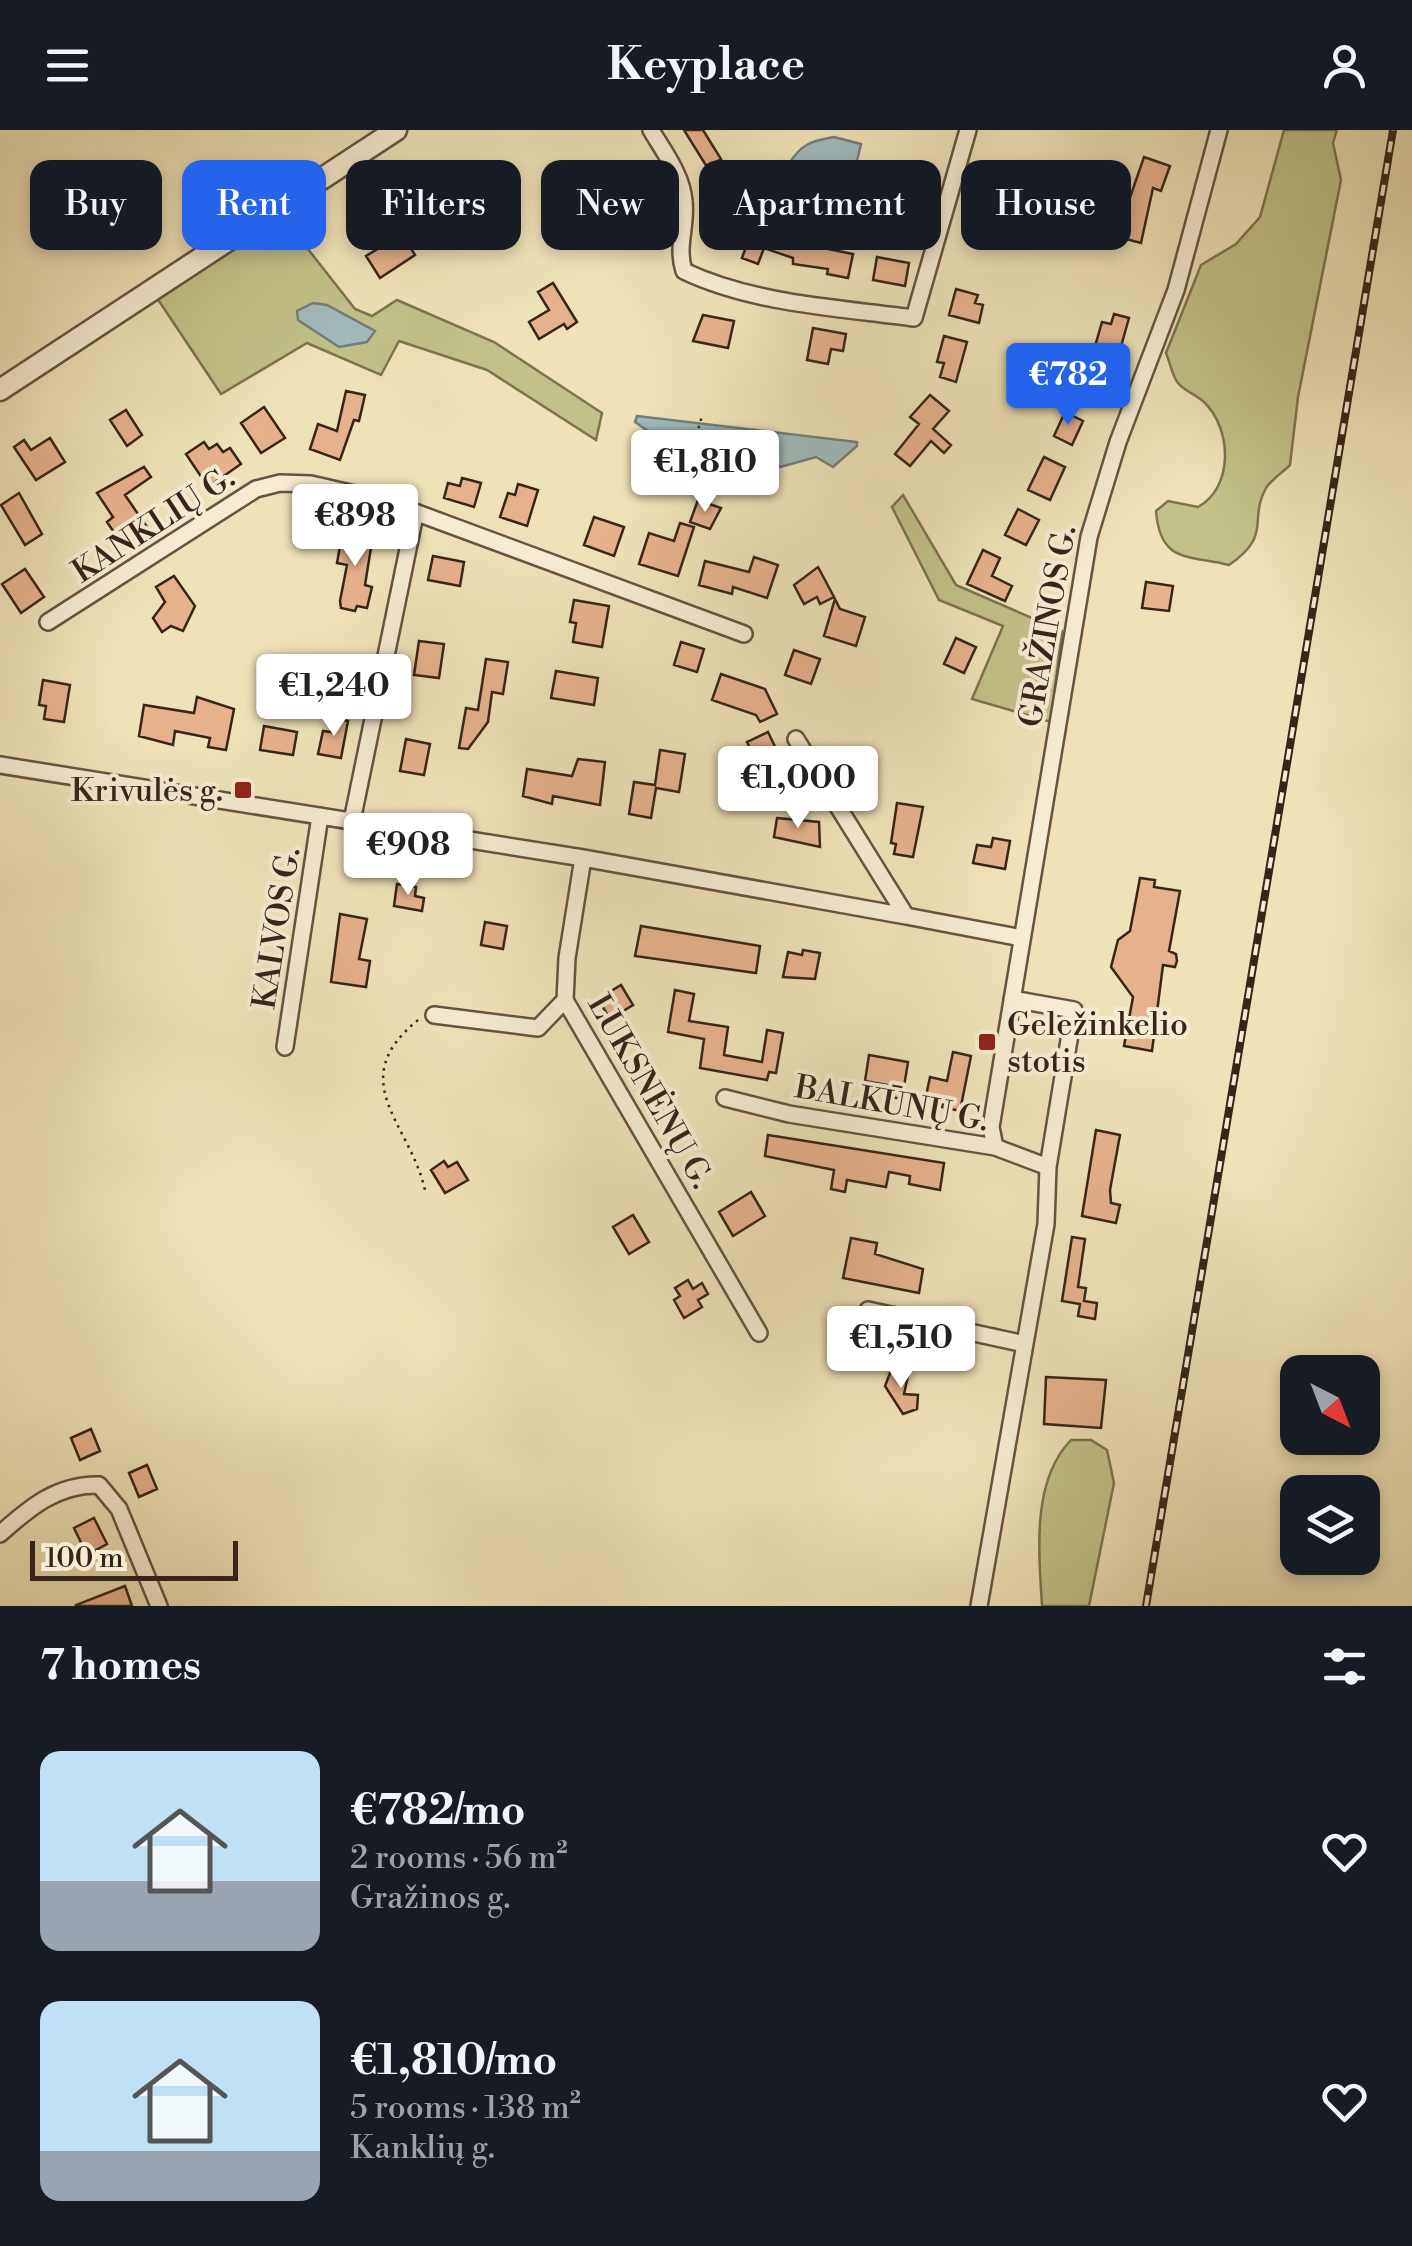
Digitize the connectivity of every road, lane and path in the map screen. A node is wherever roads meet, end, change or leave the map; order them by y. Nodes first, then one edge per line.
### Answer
1 (396, 130) edge
2 (651, 130) edge
3 (968, 130) edge
4 (1220, 130) edge
5 (0, 390) edge
6 (702, 416) dead end
7 (690, 457) dead end
8 (415, 515) junction
9 (48, 622) dead end
10 (744, 634) dead end
11 (796, 739) dead end
12 (0, 766) edge
13 (320, 816) junction
14 (352, 821) junction
15 (582, 858) junction
16 (906, 916) junction
17 (1022, 938) junction
18 (565, 1000) junction
19 (1012, 1000) junction
20 (434, 1015) joint
21 (285, 1047) dead end
22 (725, 1098) dead end
23 (995, 1148) junction
24 (1048, 1166) junction
25 (426, 1190) dead end
26 (868, 1310) dead end
27 (758, 1333) dead end
28 (1025, 1344) junction
29 (0, 1534) edge
30 (160, 1606) edge
31 (979, 1606) edge

1 - 5 street
2 - 3 street
4 - 17 street, GRAŽINOS G.
6 - 7 path
8 - 9 street, KANKLIŲ G.
8 - 10 street, KANKLIŲ G.
8 - 14 street
11 - 16 street
12 - 13 street
13 - 14 street
13 - 21 street, KALVOS G.
14 - 15 street
15 - 16 street
15 - 18 street, LUKSNĖNŲ G.
16 - 17 street
17 - 19 street, GRAŽINOS G.
18 - 20 street
18 - 27 street, LUKSNĖNŲ G.
19 - 23 street, GRAŽINOS G.
19 - 24 street
20 - 25 path
22 - 23 street, BALKŪNŲ G.
23 - 24 street, BALKŪNŲ G.
24 - 28 street
26 - 28 street
28 - 31 street
29 - 30 street

